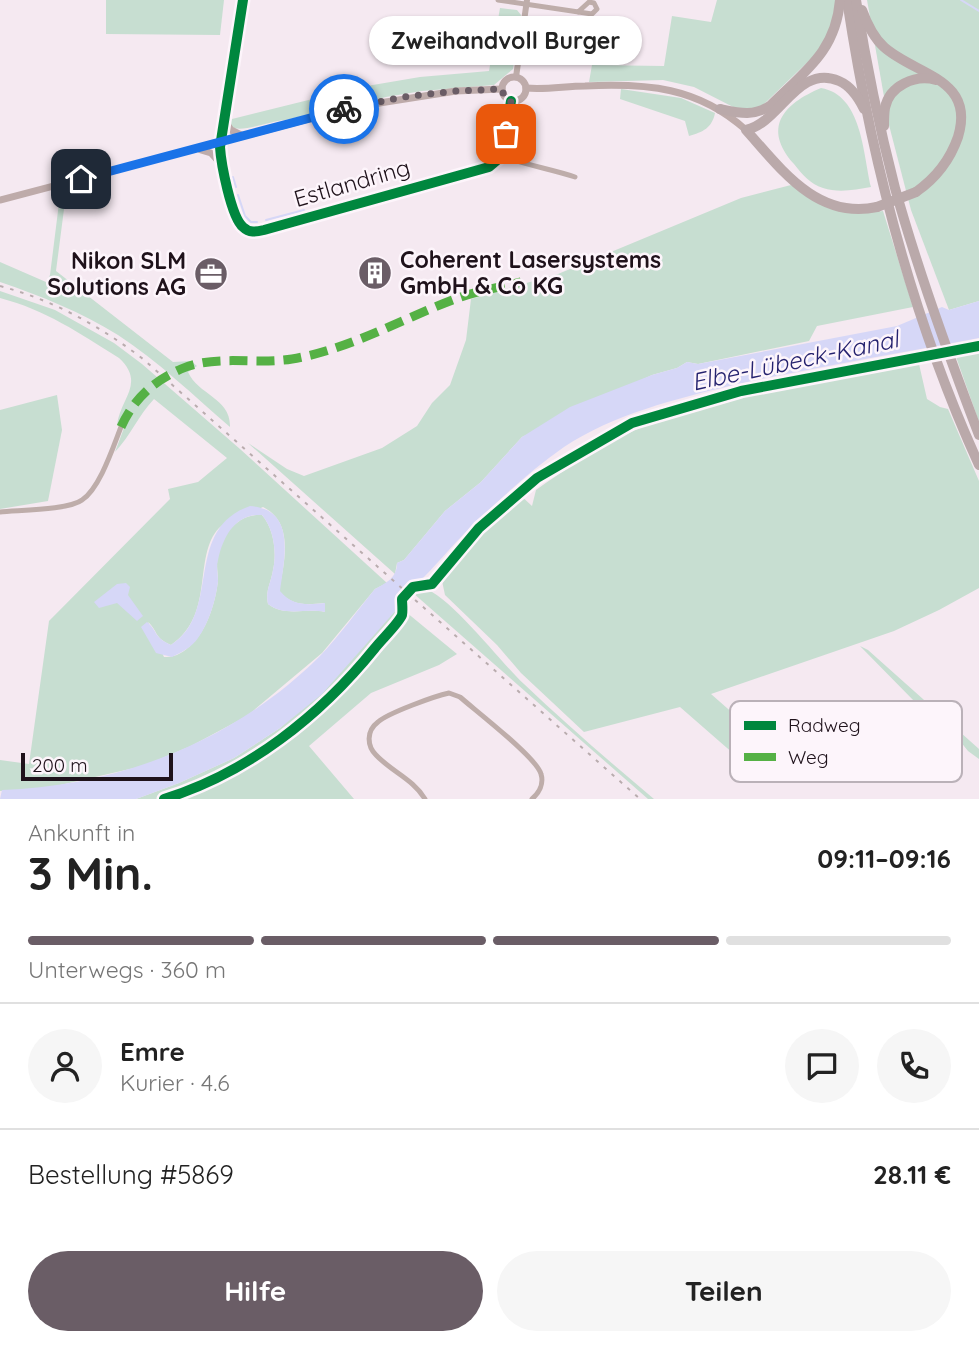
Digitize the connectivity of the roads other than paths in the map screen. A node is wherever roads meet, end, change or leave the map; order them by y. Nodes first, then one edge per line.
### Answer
1 (243, 0) edge
2 (498, 0) edge
3 (840, 0) edge
4 (847, 0) edge
5 (857, 0) edge
6 (527, 2) edge
7 (578, 12) dead end
8 (516, 77) junction
9 (944, 84) junction
10 (526, 88) junction
11 (502, 89) junction
12 (511, 101) junction
13 (720, 109) junction
14 (224, 120) junction
15 (870, 124) junction
16 (746, 130) junction
17 (243, 136) junction
18 (883, 137) junction
19 (220, 142) junction
20 (193, 149) junction
21 (502, 156) junction
22 (220, 164) junction
23 (575, 177) dead end
24 (0, 200) edge
25 (121, 427) dead end
26 (979, 435) edge
27 (979, 465) edge
28 (0, 512) edge
29 (425, 799) edge
30 (532, 799) edge

1 - 14 street, Estlandring
2 - 6 street
3 - 13 highway
4 - 15 highway
5 - 9 highway
5 - 18 highway
6 - 7 street
6 - 8 street
8 - 10 main road
8 - 11 main road
9 - 16 highway, bridge
9 - 18 highway
10 - 12 main road
10 - 13 main road
11 - 12 main road
11 - 17 main road
12 - 21 street
13 - 16 main road
14 - 17 main road
14 - 19 street, Estlandring
15 - 16 highway
15 - 27 highway
17 - 19 main road
18 - 26 highway
19 - 20 main road
19 - 22 street, Estlandring
20 - 22 main road
20 - 24 main road
21 - 22 street, Estlandring
21 - 23 street
25 - 28 street
29 - 30 street

